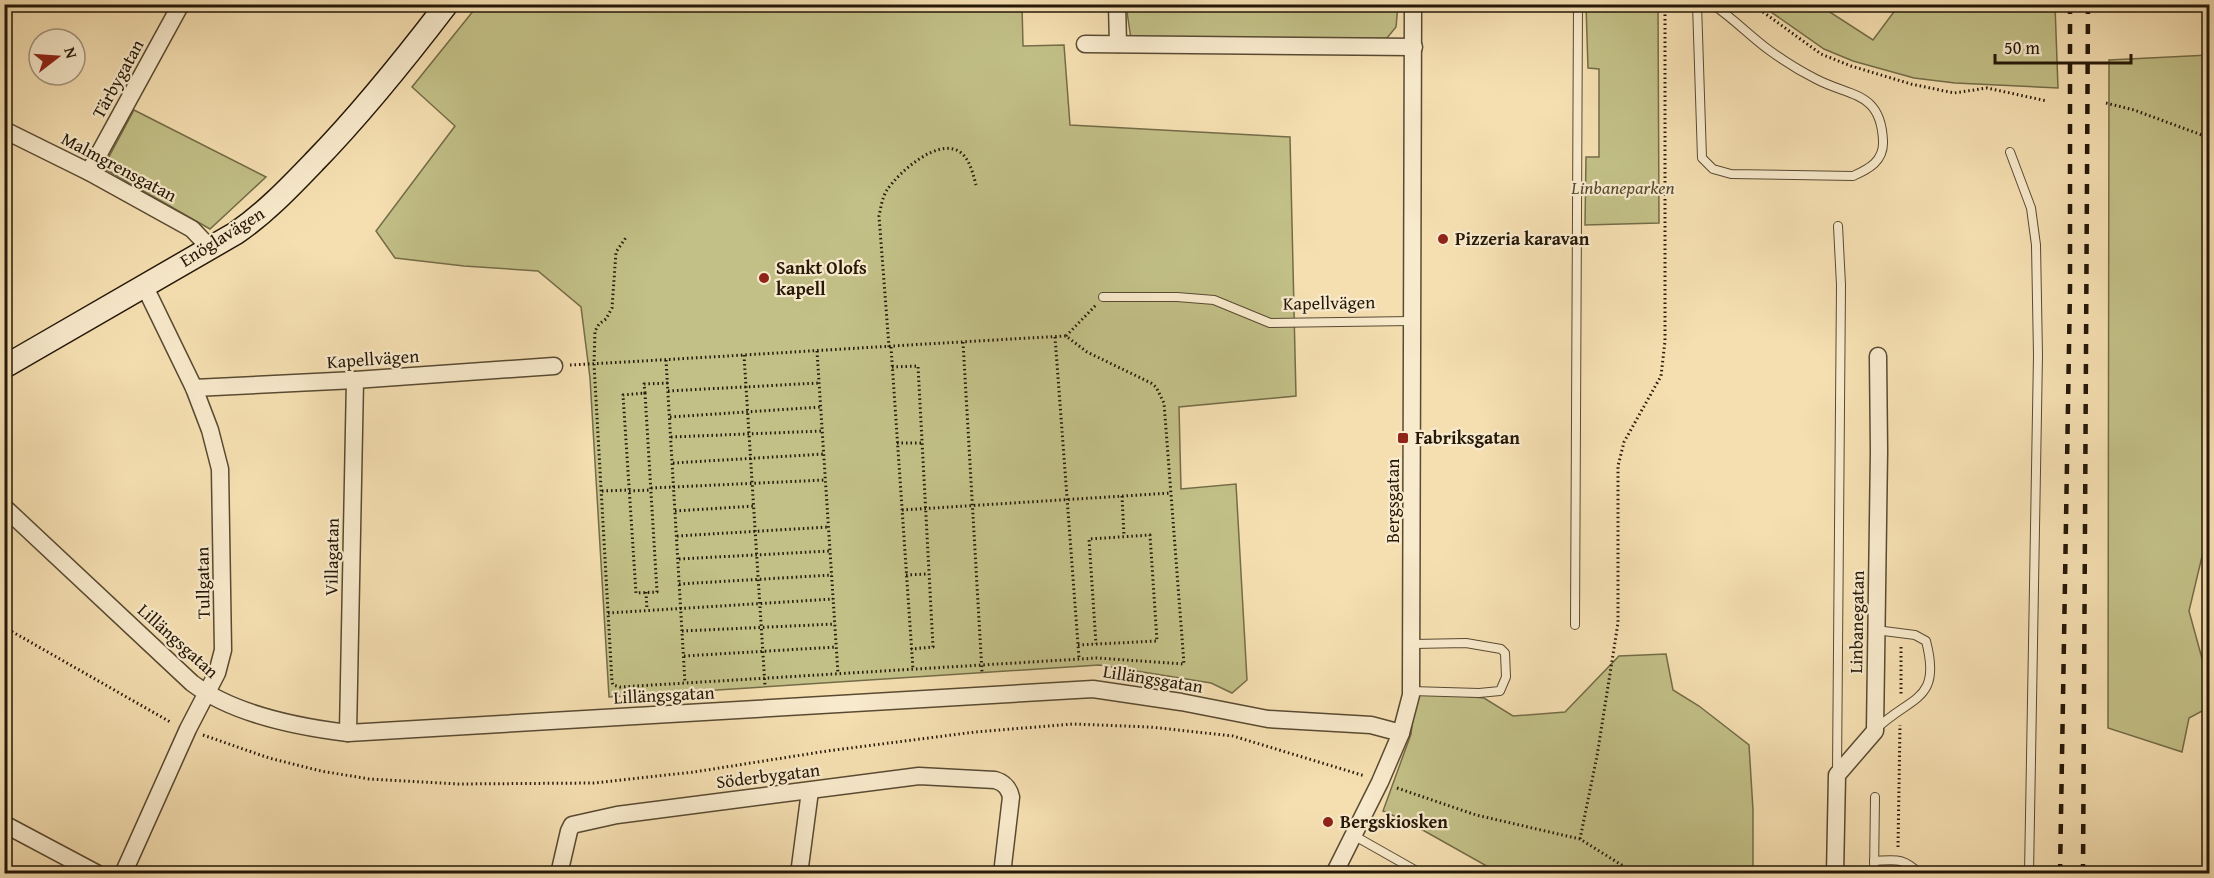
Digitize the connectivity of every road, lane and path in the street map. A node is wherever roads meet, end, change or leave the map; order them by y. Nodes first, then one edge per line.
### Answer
1 (181, 4) edge
2 (447, 4) edge
3 (1117, 4) edge
4 (1413, 4) edge
5 (1578, 4) edge
6 (1665, 4) edge
7 (1697, 4) edge
8 (1712, 4) edge
9 (1752, 4) edge
10 (1085, 44) dead end
11 (1118, 45) junction
12 (1414, 47) junction
13 (2047, 101) dead end
14 (2106, 103) dead end
15 (4, 130) edge
16 (2210, 138) edge
17 (2010, 152) dead end
18 (89, 172) junction
19 (976, 185) dead end
20 (1838, 226) dead end
21 (627, 236) dead end
22 (209, 247) junction
23 (144, 285) junction
24 (1103, 297) joint
25 (1412, 321) junction
26 (1066, 336) junction
27 (1055, 337) junction
28 (963, 342) junction
29 (890, 347) junction
30 (817, 351) junction
31 (744, 355) junction
32 (1878, 356) dead end
33 (666, 360) junction
34 (594, 364) junction
35 (554, 366) joint
36 (4, 367) edge
37 (892, 368) junction
38 (355, 380) junction
39 (668, 383) junction
40 (819, 383) junction
41 (746, 387) junction
42 (194, 388) junction
43 (668, 391) junction
44 (645, 393) junction
45 (821, 407) junction
46 (748, 412) junction
47 (670, 417) junction
48 (822, 431) junction
49 (749, 434) junction
50 (671, 437) junction
51 (897, 443) junction
52 (922, 443) junction
53 (824, 454) junction
54 (751, 458) junction
55 (673, 463) junction
56 (825, 480) junction
57 (753, 483) junction
58 (674, 487) junction
59 (651, 489) junction
60 (629, 490) junction
61 (602, 491) junction
62 (1171, 493) junction
63 (1122, 496) junction
64 (1067, 500) junction
65 (754, 506) junction
66 (972, 506) junction
67 (4, 507) edge
68 (926, 508) junction
69 (902, 510) junction
70 (675, 512) junction
71 (828, 527) junction
72 (755, 531) junction
73 (677, 536) junction
74 (1124, 536) junction
75 (830, 552) junction
76 (757, 555) junction
77 (678, 559) junction
78 (929, 574) junction
79 (832, 575) junction
80 (906, 575) junction
81 (759, 579) junction
82 (680, 584) junction
83 (646, 592) junction
84 (833, 599) junction
85 (760, 603) junction
86 (681, 608) junction
87 (647, 610) junction
88 (608, 613) junction
89 (835, 624) junction
90 (1575, 625) dead end
91 (4, 627) edge
92 (762, 627) junction
93 (1876, 630) junction
94 (682, 631) junction
95 (1900, 633) junction
96 (1096, 644) junction
97 (1413, 644) junction
98 (1078, 645) junction
99 (836, 647) junction
100 (911, 649) junction
101 (763, 651) junction
102 (684, 656) junction
103 (1079, 659) junction
104 (981, 665) junction
105 (912, 669) junction
106 (982, 672) dead end
107 (838, 674) junction
108 (765, 678) junction
109 (685, 683) junction
110 (765, 686) dead end
111 (1411, 691) junction
112 (208, 695) junction
113 (1901, 710) junction
114 (188, 729) junction
115 (1875, 731) junction
116 (1401, 733) junction
117 (348, 734) junction
118 (1837, 775) junction
119 (1380, 782) junction
120 (810, 791) junction
121 (1875, 797) dead end
122 (4, 824) edge
123 (1353, 835) junction
124 (1580, 839) junction
125 (1898, 860) junction
126 (1874, 861) junction
127 (98, 873) edge
128 (123, 873) edge
129 (559, 873) edge
130 (799, 873) edge
131 (1002, 873) edge
132 (1334, 873) edge
133 (1422, 873) edge
134 (1636, 873) edge
135 (1835, 873) edge
136 (1874, 873) edge
137 (1920, 873) edge
138 (2029, 873) edge

1 - 18 street, Tärbygatan
2 - 22 street, Enöglavägen
3 - 11 street
4 - 12 street, Bergsgatan
5 - 90 lane
6 - 124 path
7 - 8 lane
9 - 13 path
10 - 11 street
11 - 12 street
12 - 25 street, Bergsgatan
14 - 16 path
15 - 18 street, Malmgrensgatan
17 - 138 lane
18 - 22 street, Malmgrensgatan
19 - 29 path
20 - 118 lane
21 - 34 path
22 - 23 street, Enöglavägen
23 - 36 street, Enöglavägen
23 - 42 street, Tullgatan
24 - 25 lane, Kapellvägen
24 - 26 path
25 - 97 street, Bergsgatan
26 - 27 path
26 - 62 path
27 - 28 path
27 - 64 path
28 - 29 path
28 - 66 path
29 - 30 path
29 - 37 path
30 - 31 path
30 - 40 path
31 - 33 path
31 - 41 path
32 - 93 street, Linbanegatan
33 - 34 path
33 - 39 path
34 - 35 path
34 - 61 path
35 - 38 street, Kapellvägen
37 - 51 path
37 - 52 path
38 - 42 street, Kapellvägen
38 - 117 street, Villagatan
39 - 43 path
39 - 44 path
40 - 41 path
40 - 45 path
41 - 43 path
41 - 46 path
42 - 112 street, Tullgatan
43 - 47 path
44 - 59 path
44 - 60 path
45 - 46 path
45 - 48 path
46 - 47 path
46 - 49 path
47 - 50 path
48 - 49 path
48 - 53 path
49 - 50 path
49 - 54 path
50 - 55 path
51 - 52 path
51 - 69 path
52 - 68 path
53 - 54 path
53 - 56 path
54 - 55 path
54 - 57 path
55 - 58 path
56 - 57 path
56 - 71 path
57 - 58 path
57 - 65 path
58 - 59 path
58 - 70 path
59 - 60 path
59 - 83 path
60 - 61 path
60 - 83 path
61 - 88 path
62 - 63 path
62 - 103 path
63 - 64 path
63 - 74 path
64 - 66 path
64 - 98 path
65 - 70 path
65 - 72 path
66 - 68 path
66 - 104 path
67 - 112 street, Lillängsgatan
68 - 69 path
68 - 78 path
69 - 80 path
70 - 73 path
71 - 72 path
71 - 75 path
72 - 73 path
72 - 76 path
73 - 77 path
74 - 96 path
74 - 96 path
75 - 76 path
75 - 79 path
76 - 77 path
76 - 81 path
77 - 82 path
78 - 80 path
78 - 100 path
79 - 81 path
79 - 84 path
80 - 100 path
81 - 82 path
81 - 85 path
82 - 86 path
83 - 87 path
84 - 85 path
84 - 89 path
85 - 86 path
85 - 92 path
86 - 87 path
86 - 94 path
87 - 88 path
88 - 109 path
89 - 92 path
89 - 99 path
91 - 114 path
92 - 94 path
92 - 101 path
93 - 95 lane
93 - 115 street, Linbanegatan
94 - 102 path
95 - 113 path
95 - 113 lane
96 - 98 path
97 - 111 street, Bergsgatan
97 - 111 lane
98 - 103 path
99 - 101 path
99 - 107 path
100 - 105 path
101 - 102 path
101 - 108 path
102 - 109 path
103 - 104 path
104 - 105 path
104 - 106 path
105 - 107 path
107 - 108 path
108 - 109 path
108 - 110 path
111 - 116 street, Bergsgatan
112 - 114 street, Tullgatan
112 - 117 street, Lillängsgatan
113 - 115 lane
113 - 125 path
114 - 119 path
114 - 128 street, Tullgatan
115 - 118 street
116 - 117 street, Lillängsgatan
116 - 119 street, Bergsgatan
118 - 135 street
119 - 123 street, Bergsgatan
119 - 124 path
120 - 129 street, Söderbygatan
120 - 130 street
120 - 131 street, Söderbygatan
121 - 126 lane
122 - 127 street
123 - 132 street, Bergsgatan
123 - 133 lane
124 - 134 path
125 - 126 lane
125 - 137 lane
126 - 136 lane

